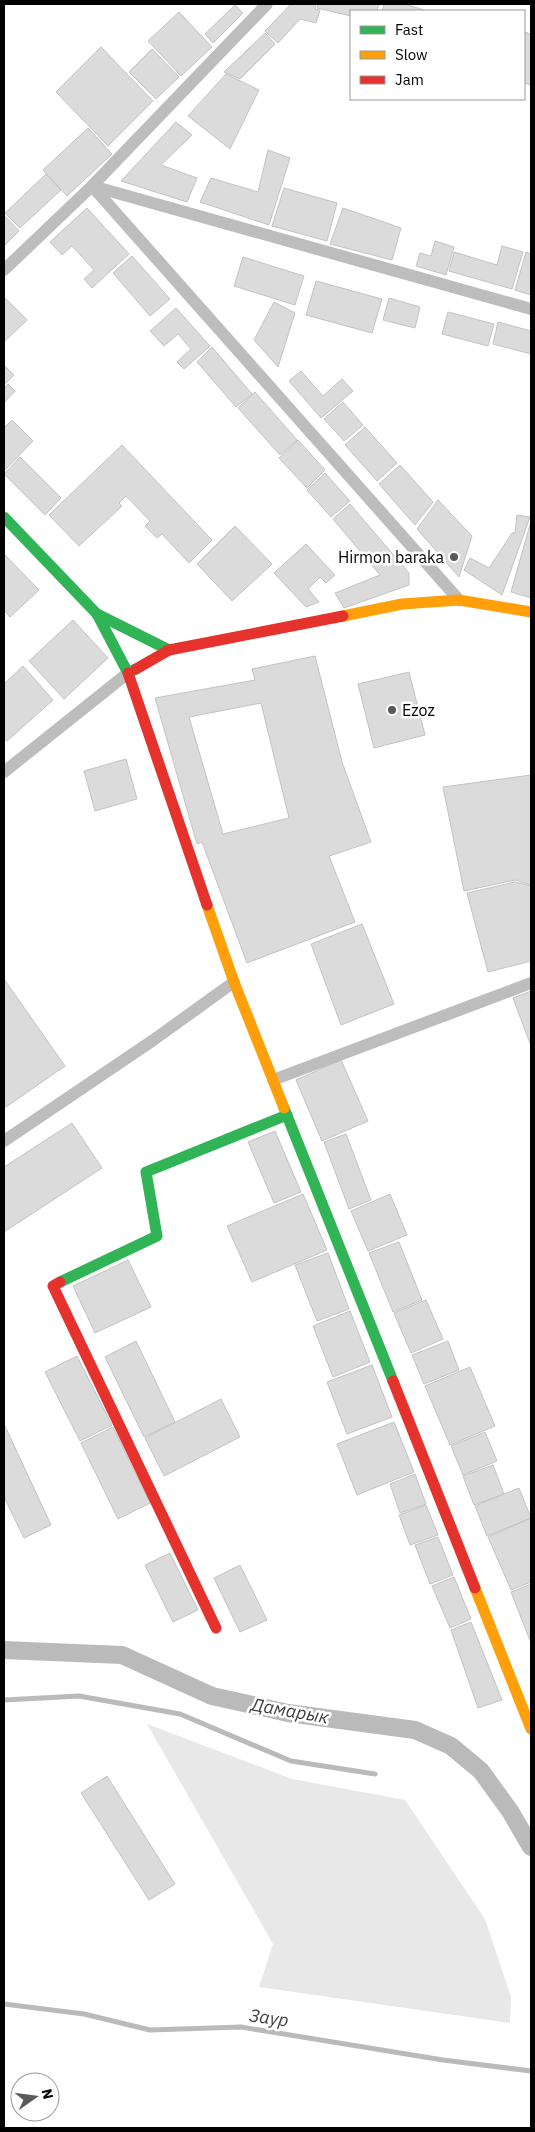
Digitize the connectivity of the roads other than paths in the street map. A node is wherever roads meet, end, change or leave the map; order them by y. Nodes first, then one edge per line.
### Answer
1 (267, 4) edge
2 (92, 186) junction
3 (4, 270) edge
4 (531, 309) edge
5 (4, 517) edge
6 (459, 600) junction
7 (531, 612) edge
8 (97, 614) junction
9 (169, 650) junction
10 (128, 672) junction
11 (4, 772) edge
12 (234, 982) junction
13 (531, 983) edge
14 (273, 1080) junction
15 (287, 1115) junction
16 (4, 1141) edge
17 (216, 1628) dead end
18 (531, 1729) edge

1 - 2 street
2 - 3 street
2 - 4 street
2 - 6 street
5 - 8 main road
6 - 7 main road
6 - 9 main road
8 - 9 main road
8 - 10 main road
9 - 10 main road
10 - 11 street
10 - 12 main road
12 - 14 main road
12 - 16 street
13 - 14 street
14 - 15 main road
15 - 17 main road
15 - 18 main road

